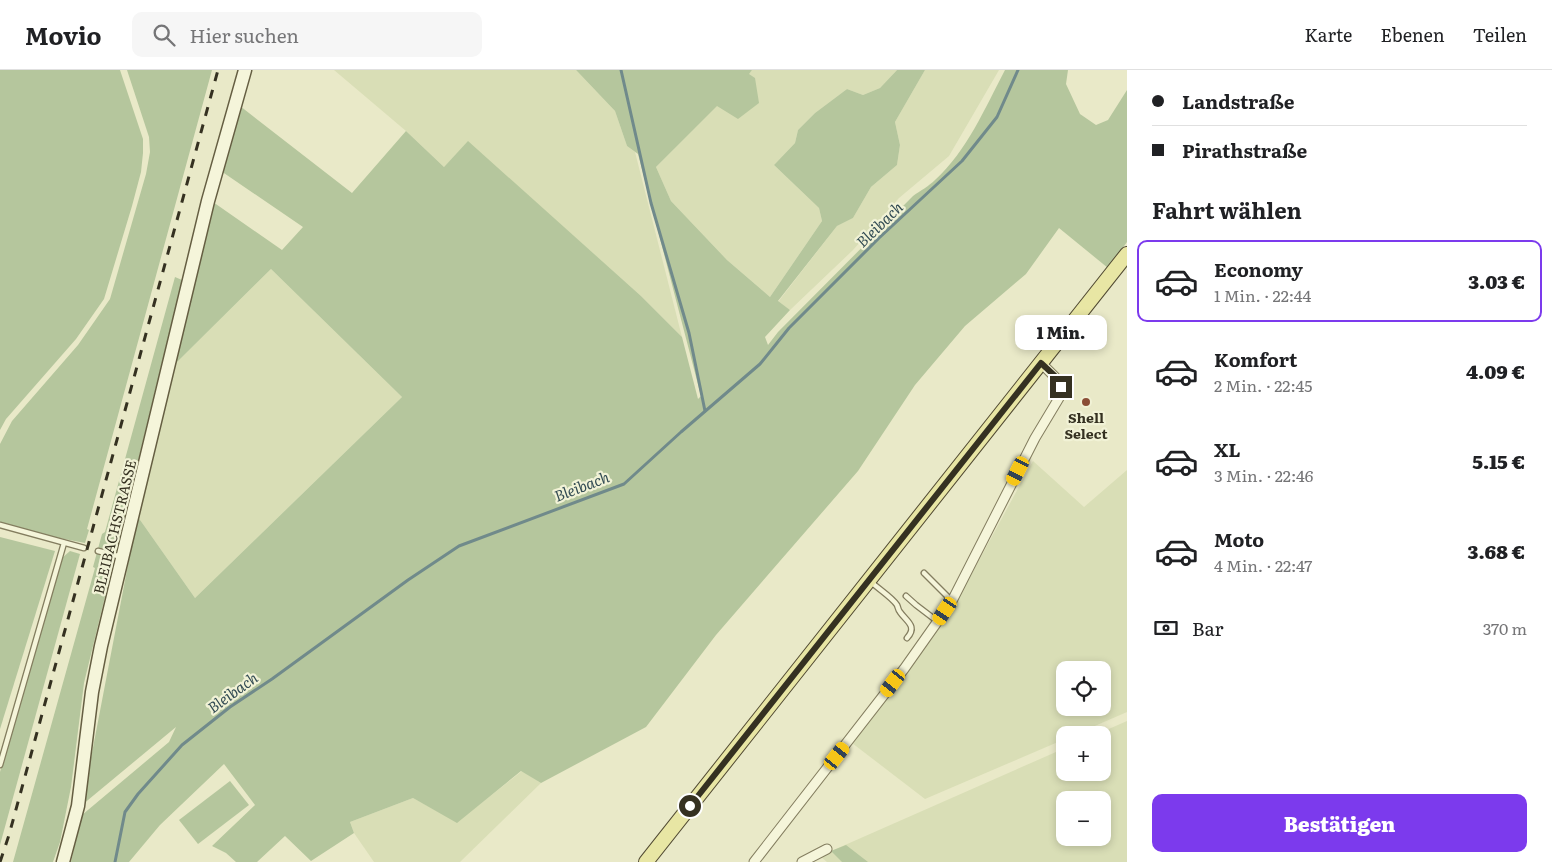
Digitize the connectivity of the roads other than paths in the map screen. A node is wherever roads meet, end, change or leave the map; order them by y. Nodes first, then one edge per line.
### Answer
1 (245, 70) edge
2 (1127, 254) edge
3 (1041, 363) junction
4 (0, 525) edge
5 (64, 543) junction
6 (84, 548) dead end
7 (98, 551) dead end
8 (123, 557) junction
9 (924, 573) dead end
10 (869, 580) junction
11 (906, 596) dead end
12 (952, 601) junction
13 (938, 622) junction
14 (906, 638) dead end
15 (0, 765) edge
16 (827, 849) dead end
17 (63, 862) edge
18 (646, 862) edge
19 (754, 862) edge
20 (802, 862) edge

1 - 8 main road, BLEIBACHSTRASSE
2 - 3 main road
3 - 10 main road
3 - 12 street
4 - 5 lane
5 - 6 lane
5 - 15 lane
7 - 8 lane
8 - 17 main road, BLEIBACHSTRASSE
9 - 12 lane
10 - 14 lane
10 - 18 main road
11 - 13 lane
12 - 13 street
13 - 19 street
16 - 20 street

